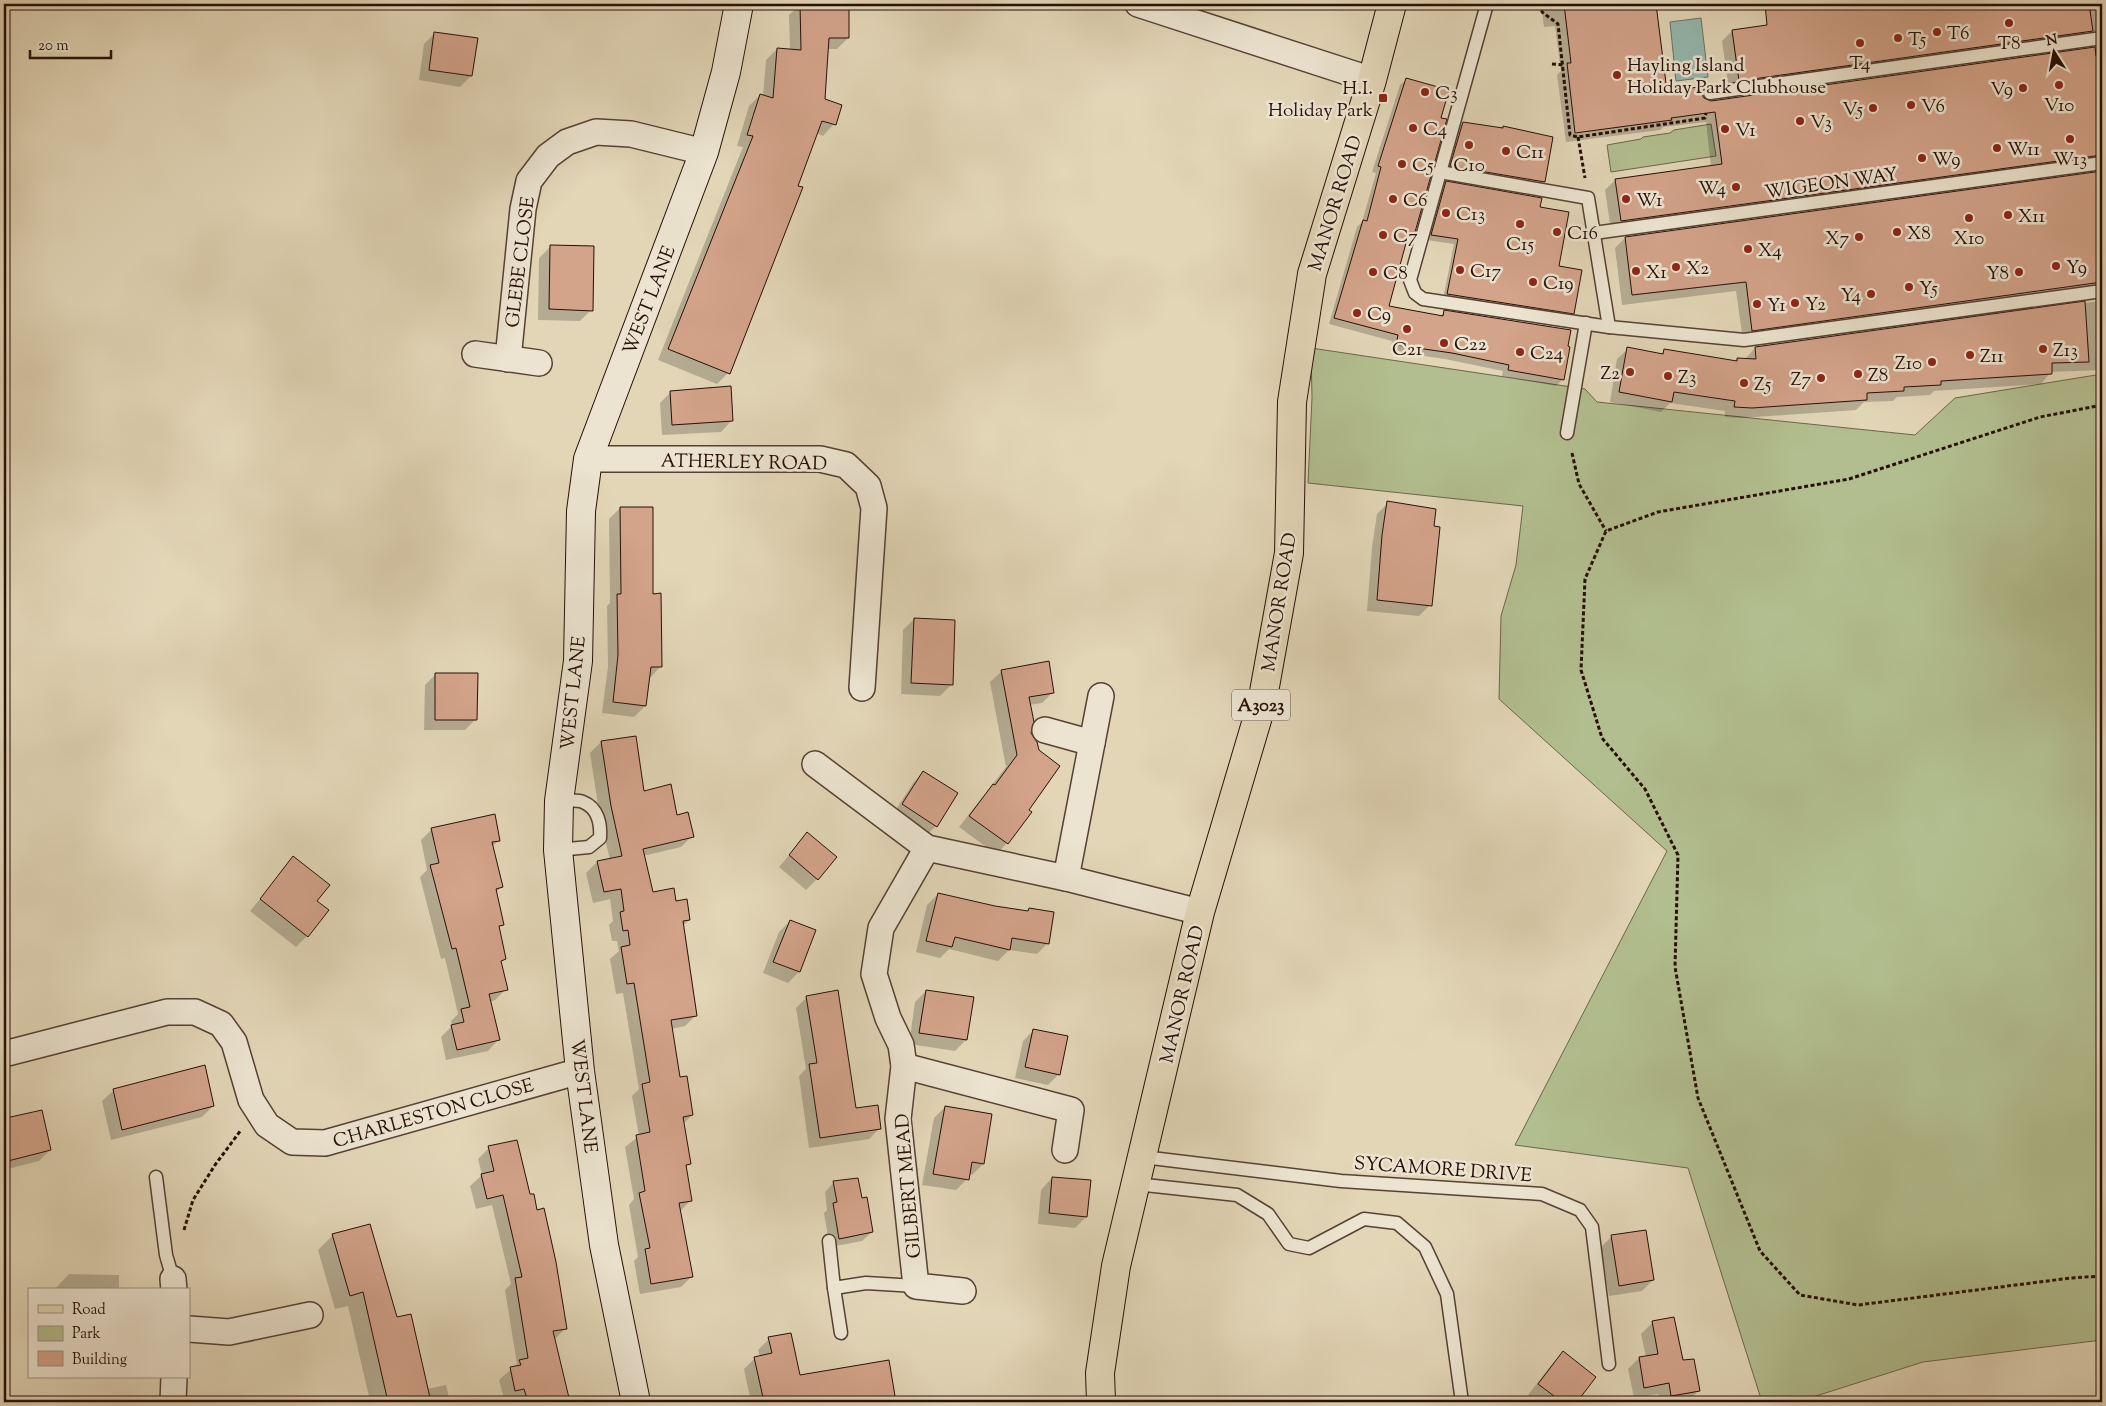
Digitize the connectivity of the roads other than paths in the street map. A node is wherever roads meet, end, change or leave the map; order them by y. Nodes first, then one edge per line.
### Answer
1 (739, 4) edge
2 (1138, 4) edge
3 (1392, 4) edge
4 (1488, 4) edge
5 (2102, 38) edge
6 (1372, 80) junction
7 (1710, 92) road end
8 (704, 152) junction
9 (2102, 163) edge
10 (1440, 172) junction
11 (1594, 233) junction
12 (2102, 291) edge
13 (1586, 323) junction
14 (1609, 327) junction
15 (475, 354) dead end
16 (508, 359) junction
17 (539, 363) dead end
18 (1567, 433) road end
19 (588, 458) junction
20 (862, 688) dead end
21 (1101, 696) dead end
22 (1045, 730) dead end
23 (1092, 743) junction
24 (815, 764) dead end
25 (559, 801) junction
26 (927, 848) junction
27 (558, 850) junction
28 (1066, 878) junction
29 (1200, 912) junction
30 (4, 1054) edge
31 (904, 1066) junction
32 (580, 1071) junction
33 (1065, 1150) dead end
34 (1143, 1157) junction
35 (156, 1177) dead end
36 (1136, 1184) junction
37 (829, 1241) dead end
38 (174, 1284) edge
39 (916, 1286) junction
40 (834, 1288) junction
41 (963, 1291) dead end
42 (310, 1315) dead end
43 (190, 1329) edge
44 (842, 1332) dead end
45 (1609, 1364) dead end
46 (174, 1378) edge
47 (174, 1402) edge
48 (636, 1402) edge
49 (1101, 1402) edge
50 (1462, 1402) edge

1 - 8 street, WEST LANE
2 - 6 street
3 - 6 main road, MANOR ROAD / A3023
4 - 10 lane
5 - 7 lane
6 - 29 main road, MANOR ROAD / A3023
8 - 16 street, GLEBE CLOSE
8 - 19 street, WEST LANE
9 - 11 lane, WIGEON WAY
10 - 11 lane
10 - 13 lane
11 - 14 lane
12 - 14 lane
13 - 14 lane
13 - 18 lane
15 - 16 street
16 - 17 street
19 - 20 street, ATHERLEY ROAD
19 - 25 street, WEST LANE
21 - 23 street
22 - 23 street
23 - 28 street
24 - 26 street
25 - 27 street, WEST LANE
25 - 27 lane
26 - 28 street
26 - 31 street, GILBERT MEAD
27 - 32 street, WEST LANE
28 - 29 street
29 - 34 main road, MANOR ROAD / A3023
30 - 32 street, CHARLESTON CLOSE
31 - 33 street
31 - 39 street, GILBERT MEAD
32 - 48 street, WEST LANE
34 - 36 main road, MANOR ROAD / A3023
34 - 45 lane, SYCAMORE DRIVE
35 - 38 lane
36 - 49 main road, MANOR ROAD / A3023
36 - 50 lane
37 - 40 lane
39 - 40 lane
39 - 41 street, GILBERT MEAD
40 - 44 lane
42 - 43 street
46 - 47 street

